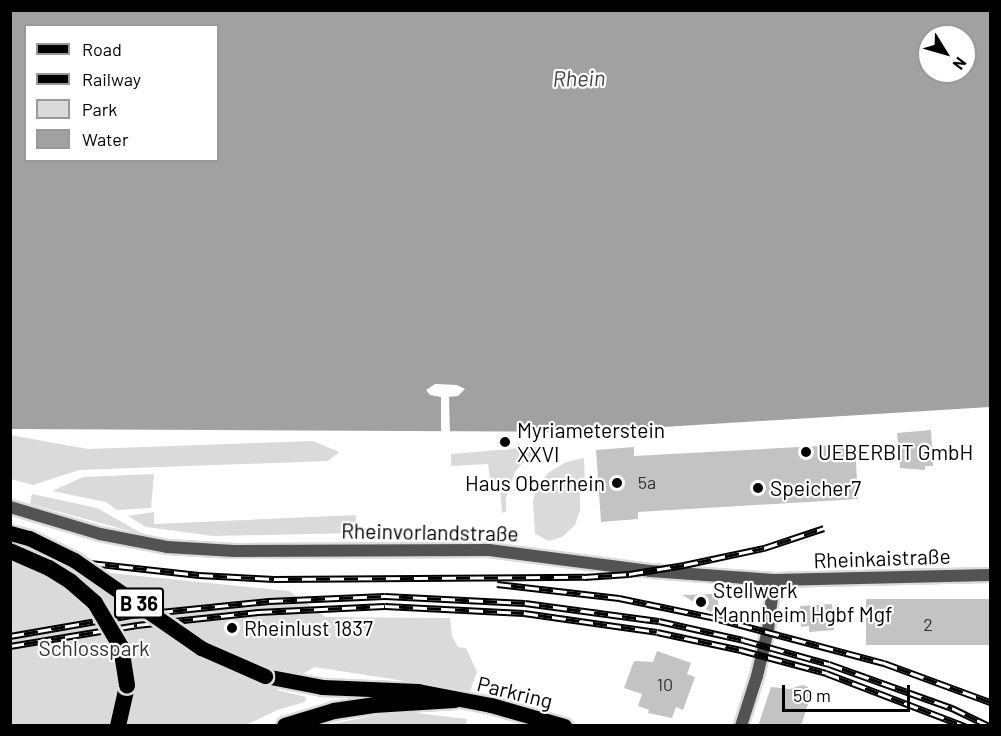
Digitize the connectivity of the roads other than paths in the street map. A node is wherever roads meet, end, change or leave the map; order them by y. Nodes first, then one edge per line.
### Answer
1 (10, 507) edge
2 (10, 533) edge
3 (10, 551) edge
4 (990, 574) edge
5 (774, 580) junction
6 (462, 701) junction
7 (118, 726) edge
8 (285, 726) edge
9 (564, 726) edge
10 (741, 726) edge

1 - 5 street, Rheinvorlandstraße
2 - 6 main road, B 36, bridge
3 - 7 highway, B 36, bridge
4 - 5 street, Rheinkaistraße
5 - 10 street
6 - 8 highway
6 - 9 main road, Parkring / B 36

